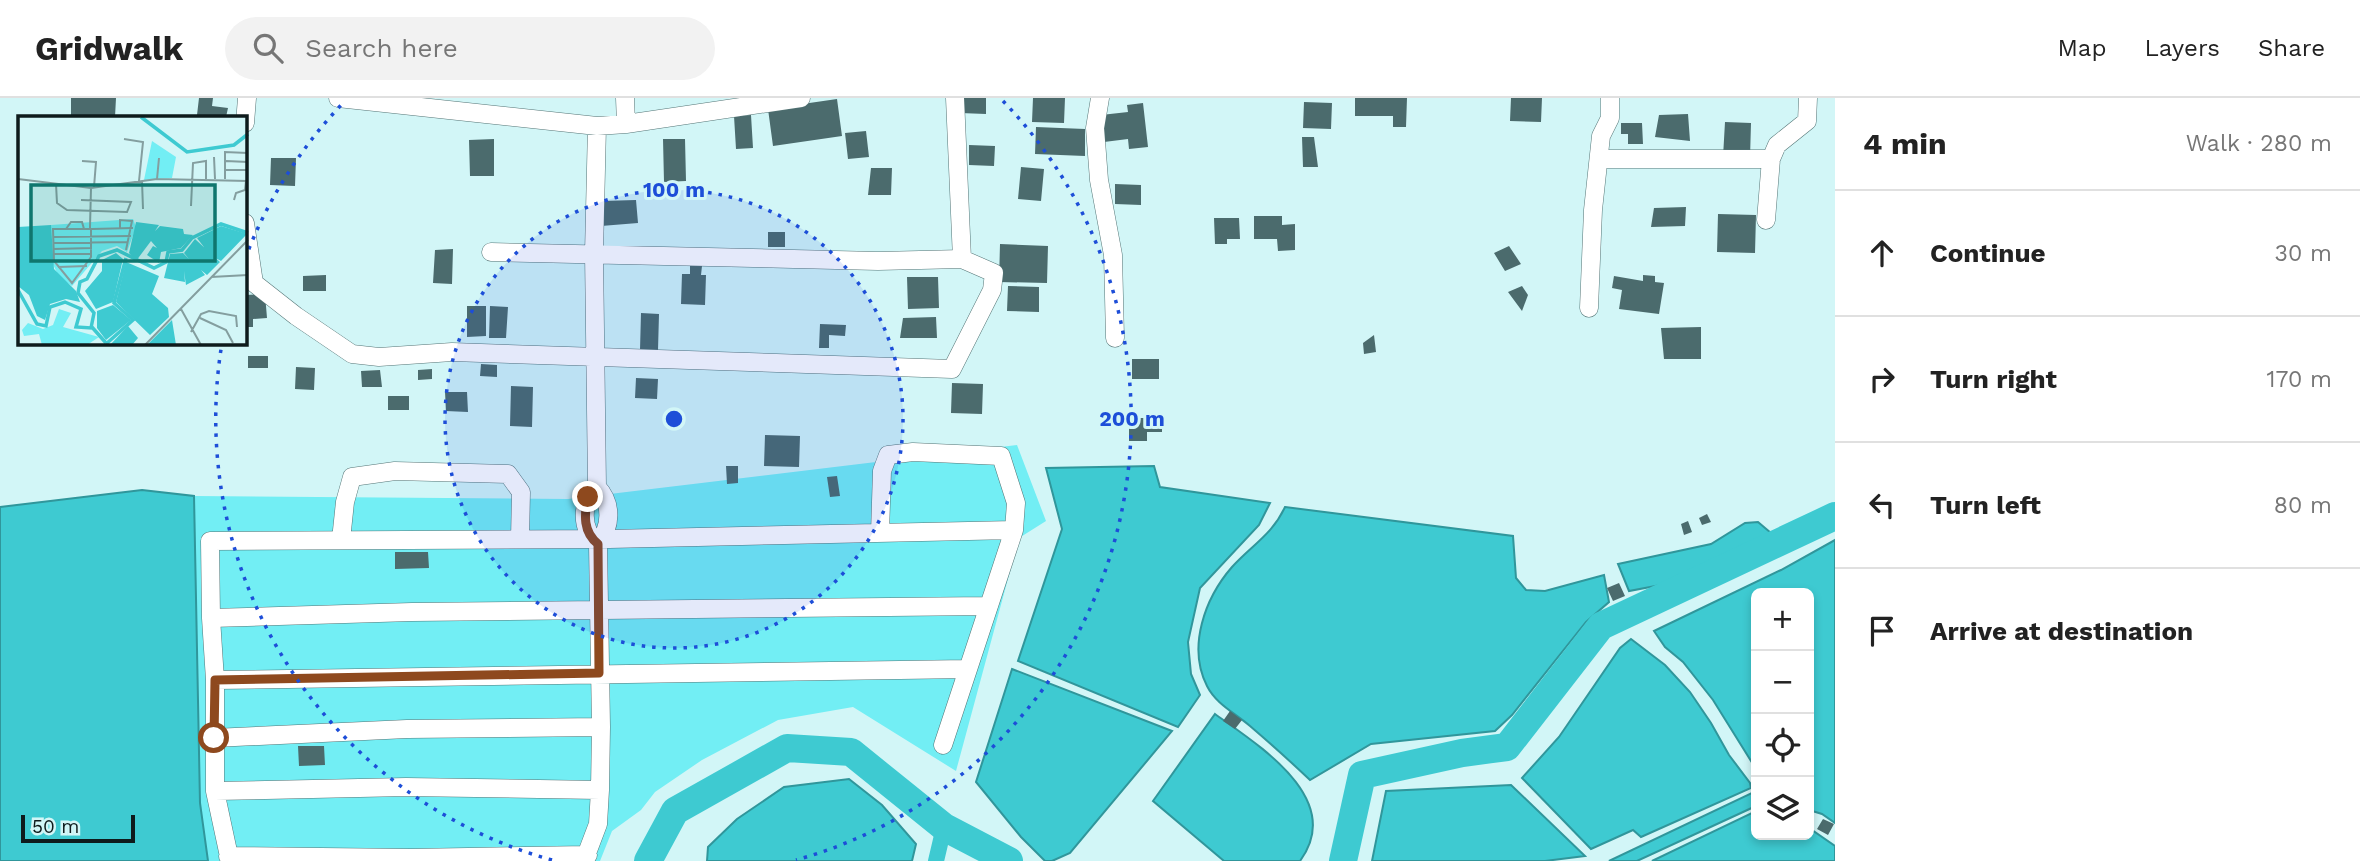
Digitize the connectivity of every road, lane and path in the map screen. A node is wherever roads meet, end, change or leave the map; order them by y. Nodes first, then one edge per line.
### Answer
1 (247, 98) edge
2 (338, 98) edge
3 (625, 98) edge
4 (801, 98) edge
5 (955, 98) edge
6 (1100, 98) edge
7 (1610, 98) edge
8 (1808, 98) edge
9 (246, 116) edge
10 (626, 124) junction
11 (597, 126) junction
12 (1599, 159) junction
13 (1771, 159) junction
14 (1766, 220) dead end
15 (247, 236) edge
16 (491, 252) dead end
17 (594, 253) junction
18 (962, 259) junction
19 (1589, 308) dead end
20 (1115, 338) dead end
21 (595, 358) junction
22 (1014, 530) junction
23 (880, 533) junction
24 (520, 539) junction
25 (341, 540) junction
26 (597, 541) junction
27 (989, 606) junction
28 (598, 610) junction
29 (211, 618) junction
30 (968, 669) junction
31 (599, 673) junction
32 (215, 680) junction
33 (601, 727) junction
34 (214, 738) junction
35 (943, 745) dead end
36 (600, 790) junction
37 (215, 791) junction
38 (586, 858) edge
39 (229, 859) edge

1 - 9 street
2 - 11 street
3 - 10 street
4 - 10 street
5 - 18 street
6 - 20 street
7 - 12 street
8 - 13 street
10 - 11 street
11 - 17 street
12 - 13 street
12 - 19 street
13 - 14 street
15 - 21 street
16 - 17 street
17 - 18 street
17 - 21 street
18 - 21 street
21 - 26 street
22 - 23 street
22 - 23 street
22 - 27 street
23 - 26 street
24 - 25 street
24 - 25 street
24 - 26 street
25 - 29 street
26 - 28 street
27 - 28 street
27 - 30 street
28 - 29 street
28 - 31 street
29 - 32 street
30 - 31 street
30 - 35 street
31 - 32 street
31 - 33 street
32 - 34 street
33 - 34 street
33 - 36 street
34 - 37 street
36 - 37 street
36 - 38 street
37 - 39 street
38 - 39 street

